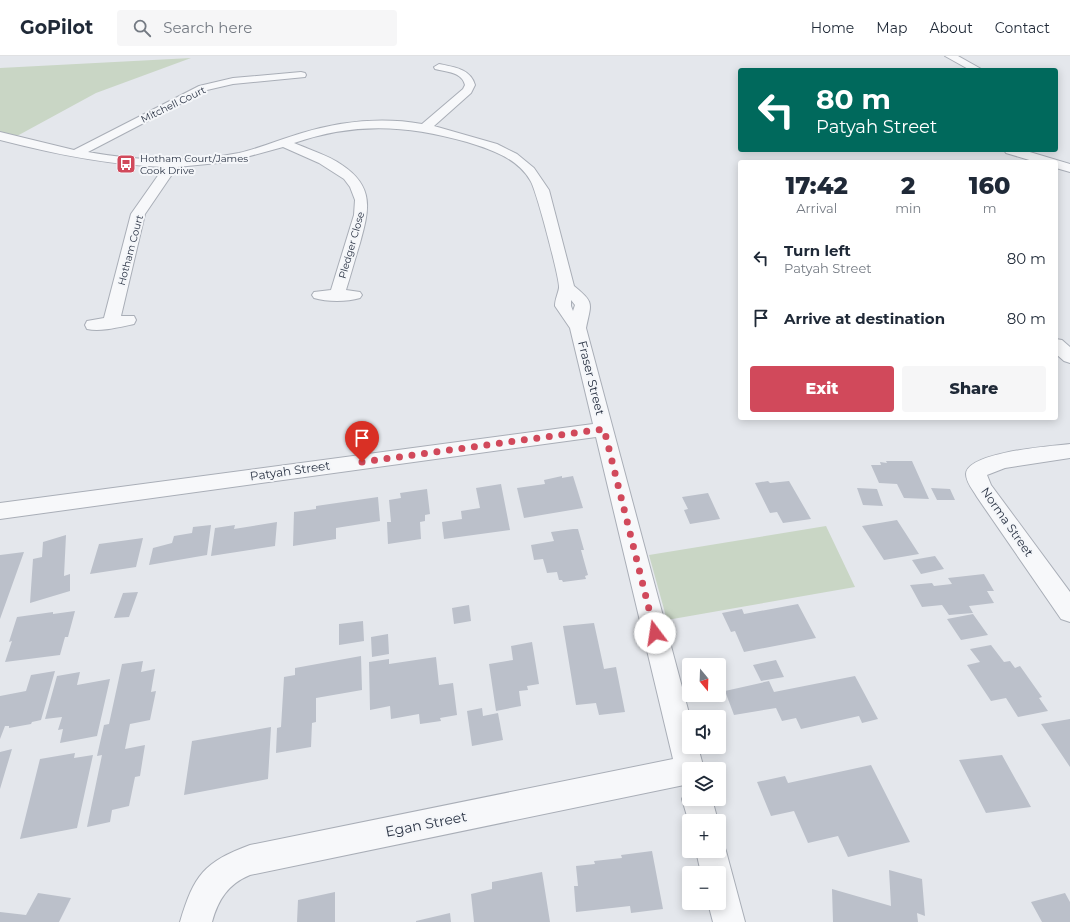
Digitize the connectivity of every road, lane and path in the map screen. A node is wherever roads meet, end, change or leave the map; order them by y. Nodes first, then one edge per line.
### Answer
1 (950, 56) edge
2 (438, 67) dead end
3 (974, 68) edge
4 (301, 75) dead end
5 (425, 128) junction
6 (0, 136) edge
7 (22, 142) junction
8 (283, 143) junction
9 (5, 149) dead end
10 (1016, 152) edge
11 (75, 154) junction
12 (1042, 160) edge
13 (174, 163) junction
14 (1058, 165) edge
15 (1070, 168) edge
16 (320, 295) dead end
17 (337, 295) junction
18 (354, 295) dead end
19 (128, 320) dead end
20 (111, 323) junction
21 (93, 325) dead end
22 (1058, 346) edge
23 (1070, 357) edge
24 (604, 429) junction
25 (1070, 451) edge
26 (0, 511) edge
27 (1070, 610) edge
28 (687, 762) edge
29 (682, 771) edge
30 (726, 910) edge
31 (196, 922) edge
32 (729, 922) edge

1 - 3 street
2 - 5 street
4 - 11 street, Mitchell Court
5 - 8 street
5 - 24 street, Fraser Street
6 - 7 street
7 - 9 street
7 - 11 street
8 - 13 street
8 - 17 street, Pledger Close
10 - 12 street
11 - 13 street
13 - 20 street, Hotham Court
14 - 15 street
16 - 17 street, Pledger Close
17 - 18 street, Pledger Close
19 - 20 street
20 - 21 street
22 - 23 street
24 - 26 street, Patyah Street
24 - 28 street, Fraser Street
25 - 27 street, Norma Street
29 - 31 street, Egan Street
30 - 32 street

